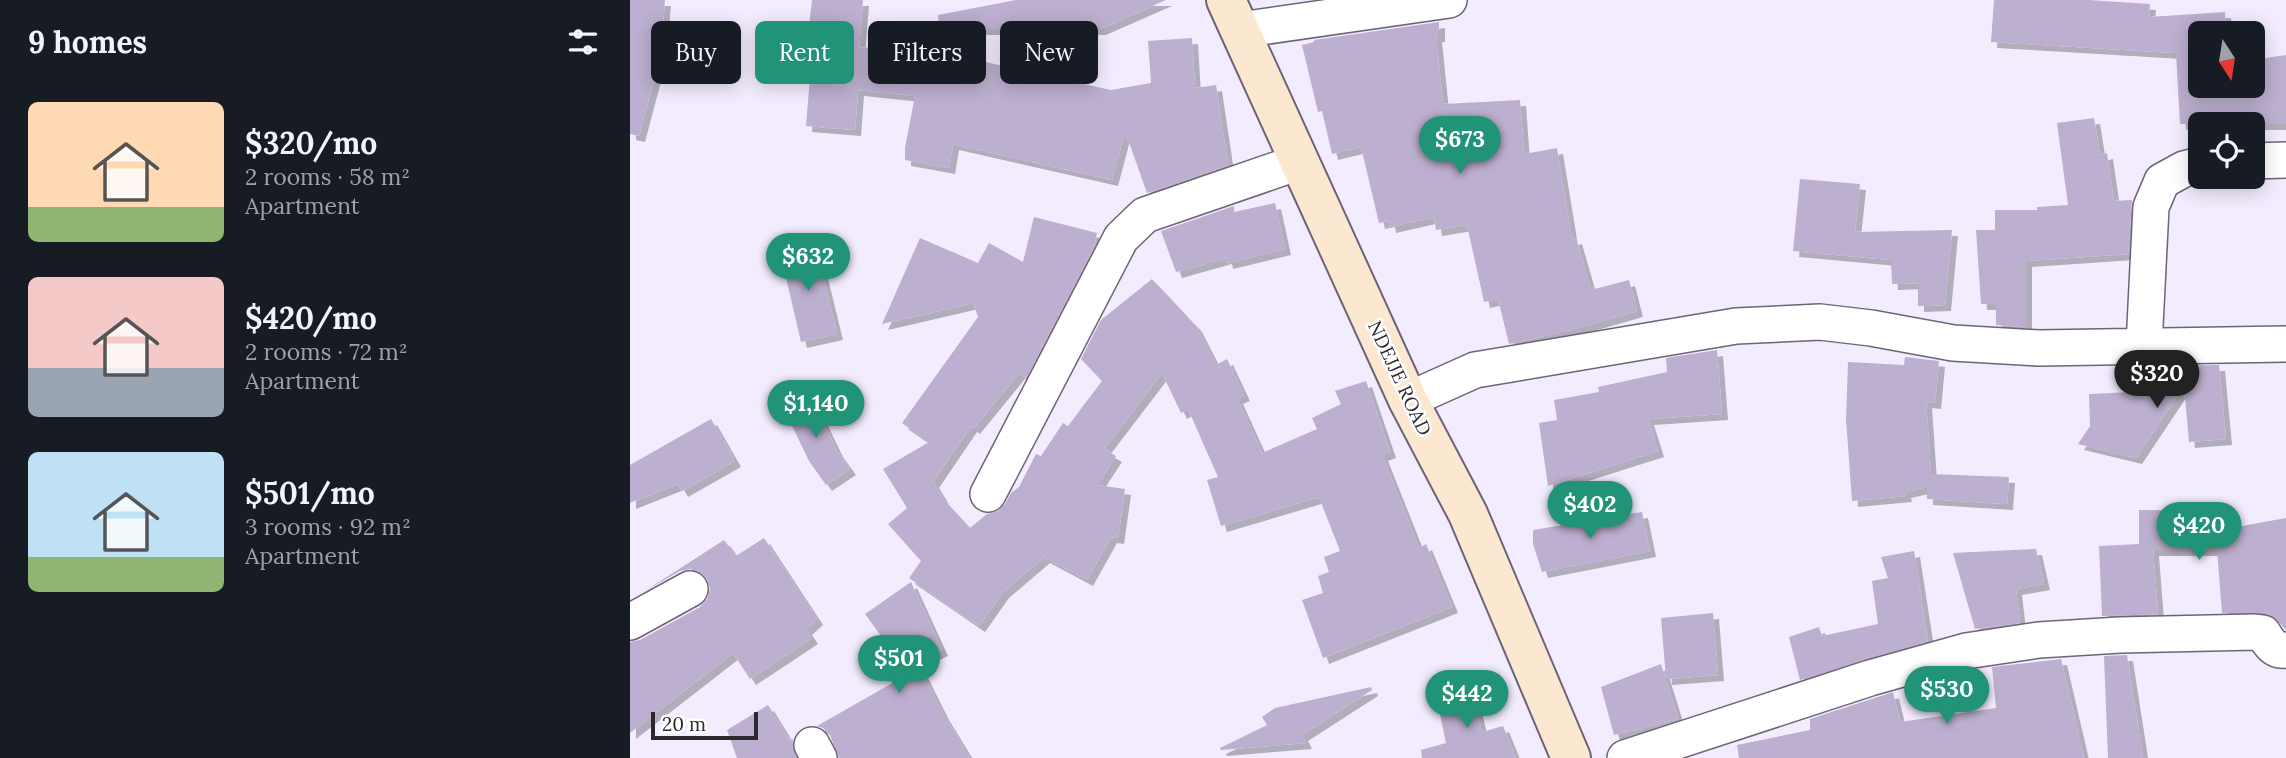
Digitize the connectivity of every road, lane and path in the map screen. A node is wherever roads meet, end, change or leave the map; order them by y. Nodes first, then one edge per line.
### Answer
1 (1448, 0) edge
2 (1233, 15) edge
3 (2286, 160) edge
4 (2265, 161) edge
5 (1299, 162) junction
6 (2188, 168) edge
7 (2286, 344) edge
8 (2144, 346) junction
9 (1408, 400) junction
10 (988, 494) dead end
11 (690, 589) dead end
12 (630, 622) edge
13 (2286, 650) edge
14 (1571, 758) edge
15 (1625, 758) edge

1 - 2 street
2 - 5 street, NDEJJE ROAD
3 - 4 street
5 - 9 street, NDEJJE ROAD
5 - 10 street
6 - 8 street
7 - 8 street
8 - 9 street
9 - 14 street, NDEJJE ROAD
11 - 12 street
13 - 15 street

